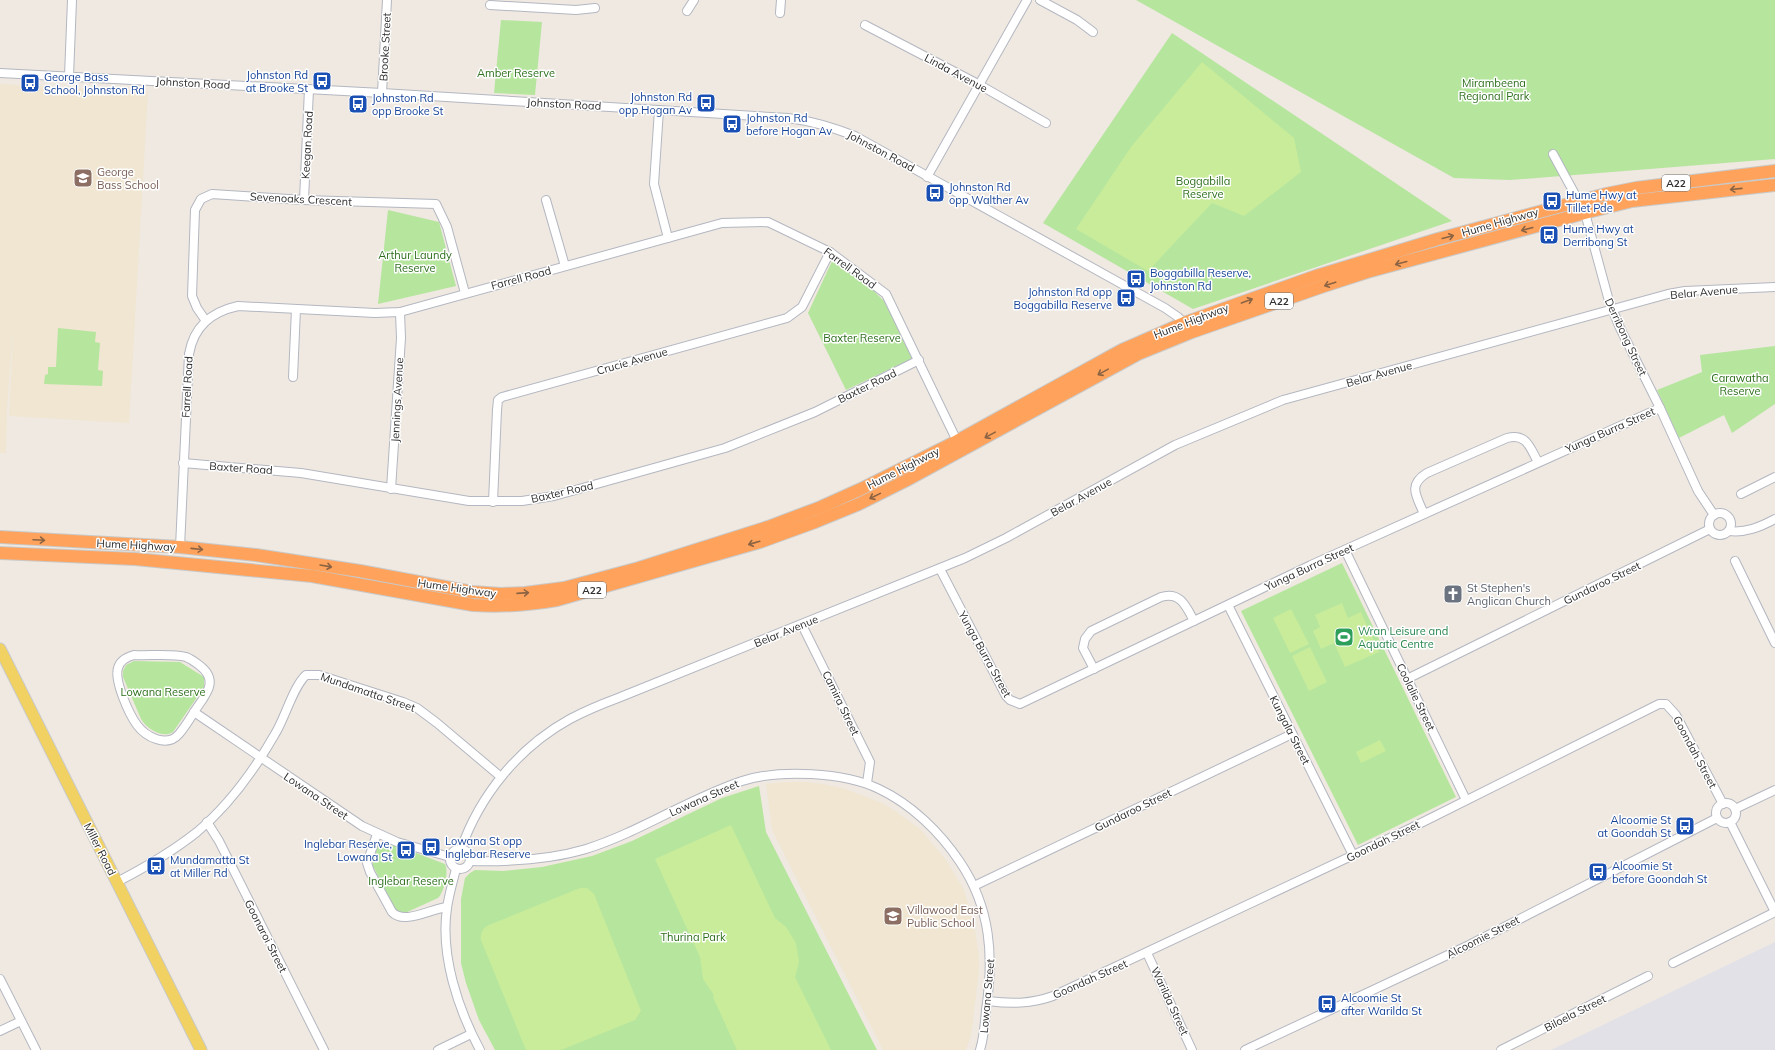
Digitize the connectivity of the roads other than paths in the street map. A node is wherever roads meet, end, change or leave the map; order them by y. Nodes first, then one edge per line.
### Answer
1 (72, 0) edge
2 (387, 0) edge
3 (694, 0) edge
4 (781, 0) edge
5 (1028, 0) edge
6 (1040, 0) edge
7 (523, 3) edge
8 (490, 5) dead end
9 (594, 8) dead end
10 (687, 11) dead end
11 (780, 13) dead end
12 (865, 25) dead end
13 (1093, 32) dead end
14 (0, 73) edge
15 (69, 76) junction
16 (978, 84) junction
17 (310, 89) junction
18 (382, 93) junction
19 (658, 110) junction
20 (1046, 123) dead end
21 (1553, 154) dead end
22 (1775, 172) edge
23 (927, 177) junction
24 (1775, 185) edge
25 (304, 200) junction
26 (546, 200) dead end
27 (1579, 201) junction
28 (1585, 213) junction
29 (668, 238) junction
30 (830, 252) junction
31 (565, 266) junction
32 (1775, 286) edge
33 (465, 293) junction
34 (296, 309) junction
35 (1612, 309) junction
36 (400, 312) junction
37 (206, 321) junction
38 (1188, 327) junction
39 (919, 360) junction
40 (293, 377) dead end
41 (1660, 408) junction
42 (957, 441) junction
43 (1538, 462) junction
44 (183, 463) junction
45 (1775, 477) edge
46 (390, 489) junction
47 (1741, 494) dead end
48 (493, 502) junction
49 (1424, 514) junction
50 (1714, 515) junction
51 (1775, 519) edge
52 (1710, 529) junction
53 (1729, 531) junction
54 (0, 537) edge
55 (180, 547) junction
56 (1345, 550) junction
57 (0, 553) edge
58 (1735, 561) dead end
59 (940, 569) junction
60 (1228, 605) junction
61 (1194, 621) junction
62 (802, 624) junction
63 (1774, 638) edge
64 (0, 649) edge
65 (1094, 670) junction
66 (1407, 678) junction
67 (194, 712) junction
68 (1292, 734) junction
69 (259, 758) junction
70 (501, 777) junction
71 (867, 784) junction
72 (1775, 790) edge
73 (1466, 800) junction
74 (1722, 804) junction
75 (1735, 809) junction
76 (1718, 818) junction
77 (207, 822) junction
78 (1730, 822) junction
79 (378, 834) junction
80 (461, 849) junction
81 (1353, 855) junction
82 (450, 857) junction
83 (470, 861) junction
84 (456, 868) junction
85 (117, 882) junction
86 (974, 886) junction
87 (447, 907) junction
88 (1775, 912) edge
89 (1147, 953) junction
90 (1673, 963) dead end
91 (1648, 976) dead end
92 (0, 978) edge
93 (988, 1001) junction
94 (21, 1021) junction
95 (0, 1031) edge
96 (471, 1034) junction
97 (36, 1050) edge
98 (201, 1050) edge
99 (324, 1050) edge
100 (438, 1050) edge
101 (480, 1050) edge
102 (980, 1050) edge
103 (1192, 1050) edge
104 (1245, 1050) edge
105 (1501, 1050) edge

1 - 15 street
2 - 18 street, Brooke Street
3 - 10 street
4 - 11 street
5 - 16 street
6 - 13 street
7 - 8 street
7 - 9 street
12 - 16 street, Linda Avenue
14 - 15 street, Johnston Road
15 - 17 street, Johnston Road
16 - 20 street, Linda Avenue
16 - 23 street
17 - 18 street, Johnston Road
17 - 25 street, Keegan Road
18 - 19 street, Johnston Road
19 - 23 street, Johnston Road
19 - 29 street
21 - 27 street, Derribong Street
22 - 27 highway, Hume Highway / A22
23 - 38 street, Johnston Road
24 -> 28 highway, Hume Highway / A22
25 - 33 street, Sevenoaks Crescent
25 - 37 street, Sevenoaks Crescent
26 - 31 street
27 - 28 street, Derribong Street
38 -> 27 highway, Hume Highway / A22
28 - 35 street, Derribong Street
28 -> 38 highway, Hume Highway / A22
29 - 30 street, Farrell Road
29 - 31 street, Farrell Road
30 - 39 street, Farrell Road
30 - 48 street, Crucie Avenue
31 - 33 street, Farrell Road
32 - 35 street, Belar Avenue
33 - 36 street, Farrell Road
34 - 36 street, Farrell Road
34 - 37 street, Farrell Road
34 - 40 street
35 - 41 street, Derribong Street
35 - 59 street, Belar Avenue
36 - 46 street, Jennings Avenue
37 - 44 street, Farrell Road
38 - 42 highway, Hume Highway / A22
38 -> 57 highway, Hume Highway / A22
39 - 42 street, Farrell Road
39 - 48 street, Baxter Road
41 - 43 street, Yunga Burra Street
41 - 50 street, Derribong Street
55 -> 42 highway, Hume Highway / A22
43 - 49 street, Yunga Burra Street
43 - 49 street
44 - 46 street, Baxter Road
44 - 55 street, Farrell Road
45 - 47 street
46 - 48 street, Baxter Road
49 - 56 street, Yunga Burra Street
50 - 52 street
50 - 53 street
51 - 53 street
52 - 53 street
52 - 66 street, Gundaroo Street
54 -> 55 highway, Hume Highway / A22
56 - 60 street, Yunga Burra Street
56 - 66 street, Coolalie Street
58 - 63 street
59 - 62 street, Belar Avenue
59 - 65 street, Yunga Burra Street
60 - 61 street, Yunga Burra Street
60 - 68 street, Kungala Street
61 - 65 street, Yunga Burra Street
61 - 65 street
62 - 70 street, Belar Avenue
62 - 71 street, Camira Street
64 - 85 main road, Miller Road
66 - 73 street, Coolalie Street
67 - 67 street
67 - 69 street, Lowana Street
68 - 81 street, Kungala Street
68 - 86 street, Gundaroo Street
69 - 70 street, Mundamatta Street
69 - 77 street, Mundamatta Street
69 - 79 street, Lowana Street
70 - 80 street, Belar Avenue
71 - 83 street, Lowana Street
71 - 86 street, Lowana Street
72 - 75 street
73 - 74 street, Goondah Street
73 - 81 street, Goondah Street
74 - 75 street
74 - 76 street
75 - 78 street
76 - 78 street
76 - 104 street, Alcoomie Street
77 - 85 street, Mundamatta Street
77 - 99 street, Goonaroi Street
78 - 88 street
79 - 82 street, Lowana Street
79 - 87 street
80 - 82 street
80 - 83 street
81 - 89 street, Goondah Street
82 - 84 street
83 - 84 street
84 - 87 street
85 - 98 main road, Miller Road
86 - 93 street, Lowana Street
87 - 96 street
88 - 90 street
89 - 93 street, Goondah Street
89 - 103 street, Warilda Street
91 - 105 street, Biloela Street
92 - 94 street
93 - 102 street, Lowana Street
94 - 95 street
94 - 97 street
96 - 100 street
96 - 101 street

